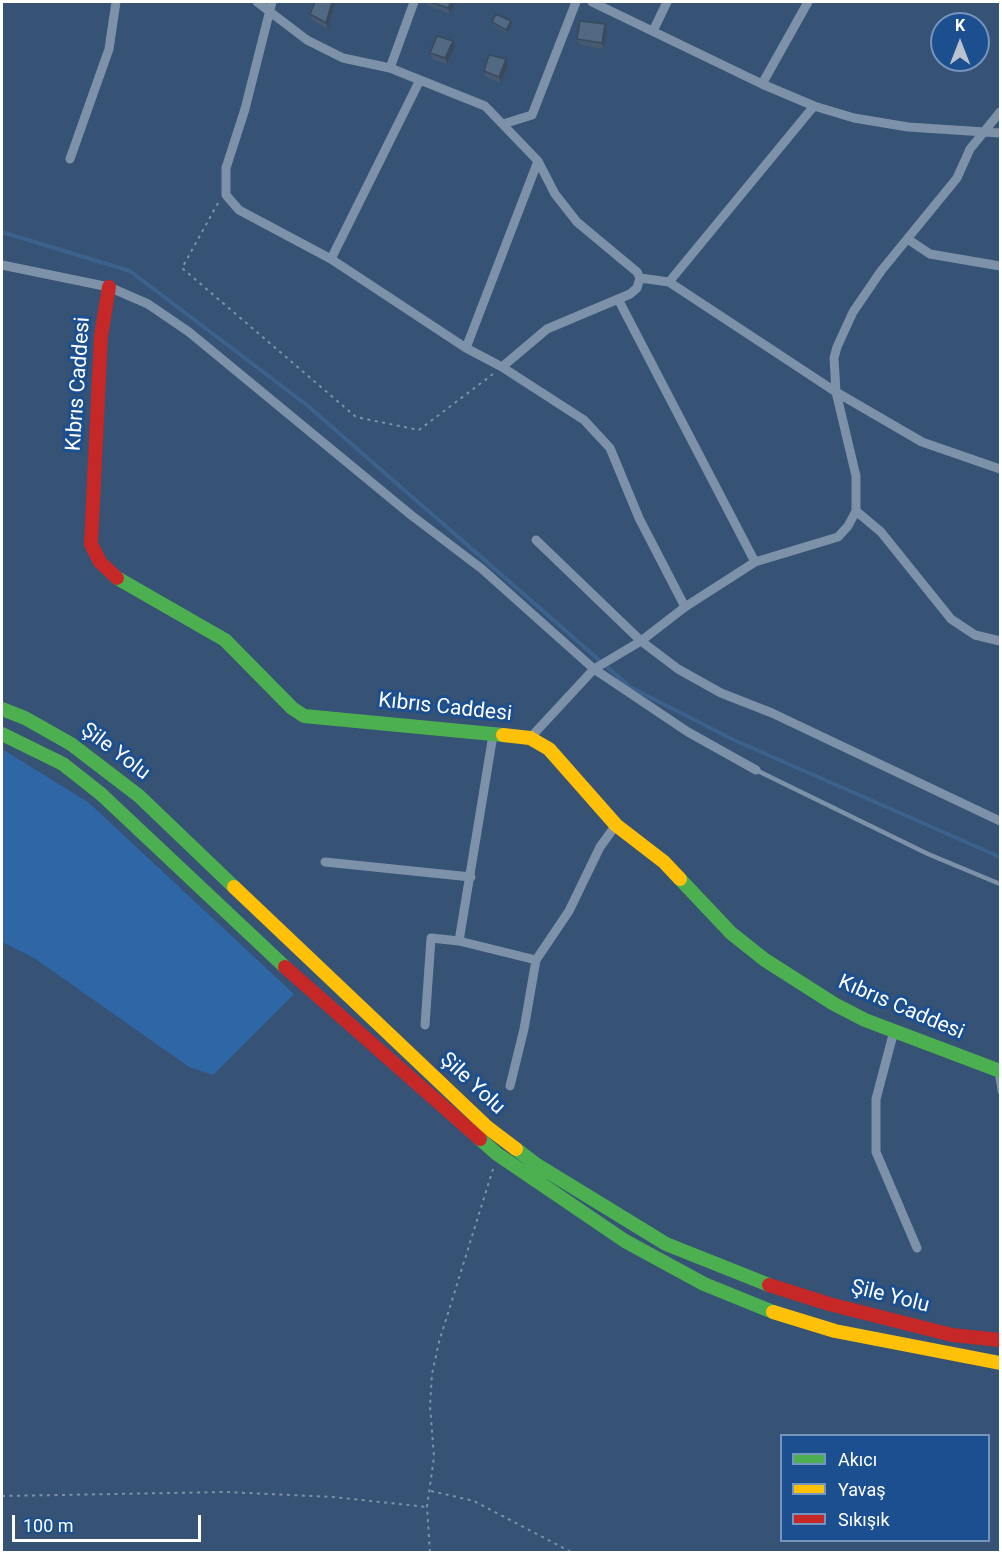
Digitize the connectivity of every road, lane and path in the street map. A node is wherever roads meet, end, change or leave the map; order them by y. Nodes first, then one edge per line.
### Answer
1 (116, 2) edge
2 (257, 2) edge
3 (272, 2) edge
4 (414, 2) edge
5 (576, 2) edge
6 (592, 2) edge
7 (667, 2) edge
8 (808, 2) edge
9 (270, 13) junction
10 (652, 31) junction
11 (390, 68) junction
12 (420, 80) junction
13 (762, 84) junction
14 (814, 106) junction
15 (1000, 112) edge
16 (503, 124) junction
17 (982, 133) junction
18 (1000, 133) edge
19 (70, 159) dead end
20 (538, 161) junction
21 (226, 188) junction
22 (909, 240) junction
23 (331, 259) junction
24 (2, 265) edge
25 (1000, 266) edge
26 (640, 278) junction
27 (669, 282) junction
28 (109, 287) junction
29 (618, 299) junction
30 (465, 348) junction
31 (502, 367) junction
32 (836, 392) junction
33 (1000, 469) edge
34 (856, 511) junction
35 (536, 540) dead end
36 (755, 562) junction
37 (685, 607) junction
38 (1000, 640) edge
39 (640, 641) junction
40 (594, 669) junction
41 (2, 709) edge
42 (2, 734) edge
43 (493, 735) junction
44 (530, 738) junction
45 (756, 770) joint
46 (1000, 821) edge
47 (616, 825) junction
48 (325, 862) dead end
49 (471, 877) junction
50 (1000, 884) edge
51 (459, 941) junction
52 (536, 960) junction
53 (425, 1025) dead end
54 (894, 1031) junction
55 (999, 1071) edge
56 (510, 1086) dead end
57 (1000, 1092) edge
58 (497, 1154) junction
59 (917, 1248) dead end
60 (1000, 1340) edge
61 (1000, 1363) edge
62 (431, 1491) junction
63 (2, 1496) edge
64 (428, 1507) junction
65 (429, 1552) edge
66 (571, 1552) edge

1 - 19 street
2 - 9 street
3 - 9 street
4 - 11 street
5 - 16 street
6 - 10 street
7 - 10 street
8 - 13 street
9 - 11 street
9 - 21 street
10 - 13 street
11 - 12 street
12 - 16 street
12 - 23 street
13 - 14 street
14 - 17 street
14 - 27 street
15 - 17 street
16 - 20 street
17 - 18 street
17 - 22 street
20 - 26 street
20 - 30 street
21 - 23 street
21 - 31 path
22 - 25 street
22 - 32 street
23 - 30 street
24 - 28 street
26 - 27 street
26 - 29 street
27 - 32 street
28 - 40 street
28 - 43 main road, Kıbrıs Caddesi
29 - 31 street
29 - 36 street
30 - 31 street
31 - 37 street
32 - 33 street
32 - 34 street
34 - 36 street
34 - 38 street
35 - 39 street
36 - 37 street
37 - 39 street
39 - 40 street
39 - 46 street
40 - 44 street
40 - 45 street
41 - 60 main road, Şile Yolu
42 - 58 main road, Şile Yolu
43 - 44 main road, Kıbrıs Caddesi
43 - 49 street
44 - 47 main road, Kıbrıs Caddesi
45 - 50 lane
47 - 52 street
47 - 54 main road, Kıbrıs Caddesi
48 - 49 street
49 - 51 street
51 - 52 street
51 - 53 street
52 - 56 street
54 - 55 main road, Kıbrıs Caddesi
54 - 59 street
55 - 57 lane
58 - 61 main road, Şile Yolu
58 - 62 path
62 - 64 path
62 - 66 path
63 - 64 path
64 - 65 path

